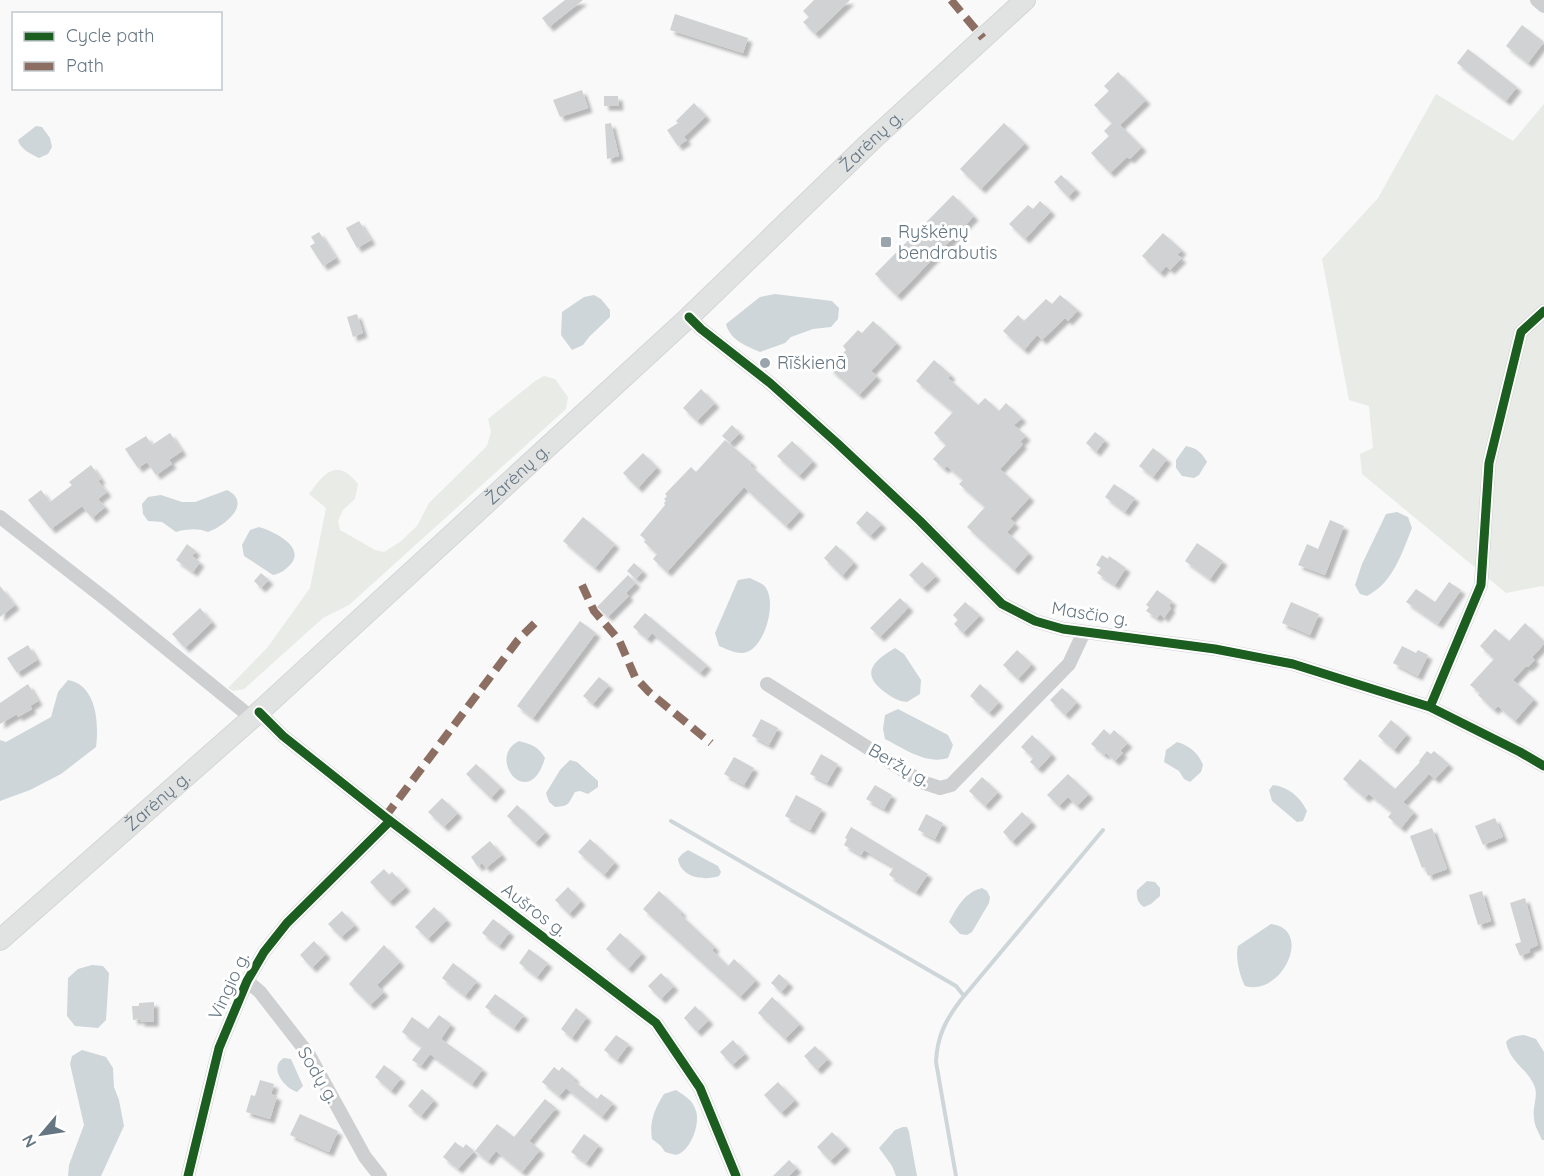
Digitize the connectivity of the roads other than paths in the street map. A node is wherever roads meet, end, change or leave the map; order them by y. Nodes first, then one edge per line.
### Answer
1 (1025, 0) edge
2 (1537, 0) edge
3 (1544, 6) edge
4 (1544, 311) edge
5 (689, 317) junction
6 (0, 517) edge
7 (1084, 632) junction
8 (767, 684) dead end
9 (1430, 707) junction
10 (256, 715) junction
11 (1544, 766) edge
12 (390, 821) junction
13 (0, 940) edge
14 (247, 981) junction
15 (188, 1176) edge
16 (380, 1176) edge
17 (736, 1176) edge

1 - 5 main road, Žarėnų g.
2 - 3 street
4 - 9 street
5 - 7 street, Masčio g.
5 - 10 main road, Žarėnų g.
6 - 10 street, Aušros g.
7 - 8 street, Beržų g.
7 - 9 street, Masčio g.
9 - 11 street, Masčio g.
10 - 12 street, Aušros g.
10 - 13 main road, Žarėnų g.
12 - 14 street, Vingio g.
12 - 17 street, Aušros g.
14 - 15 street, Vingio g.
14 - 16 street, Sodų g.

